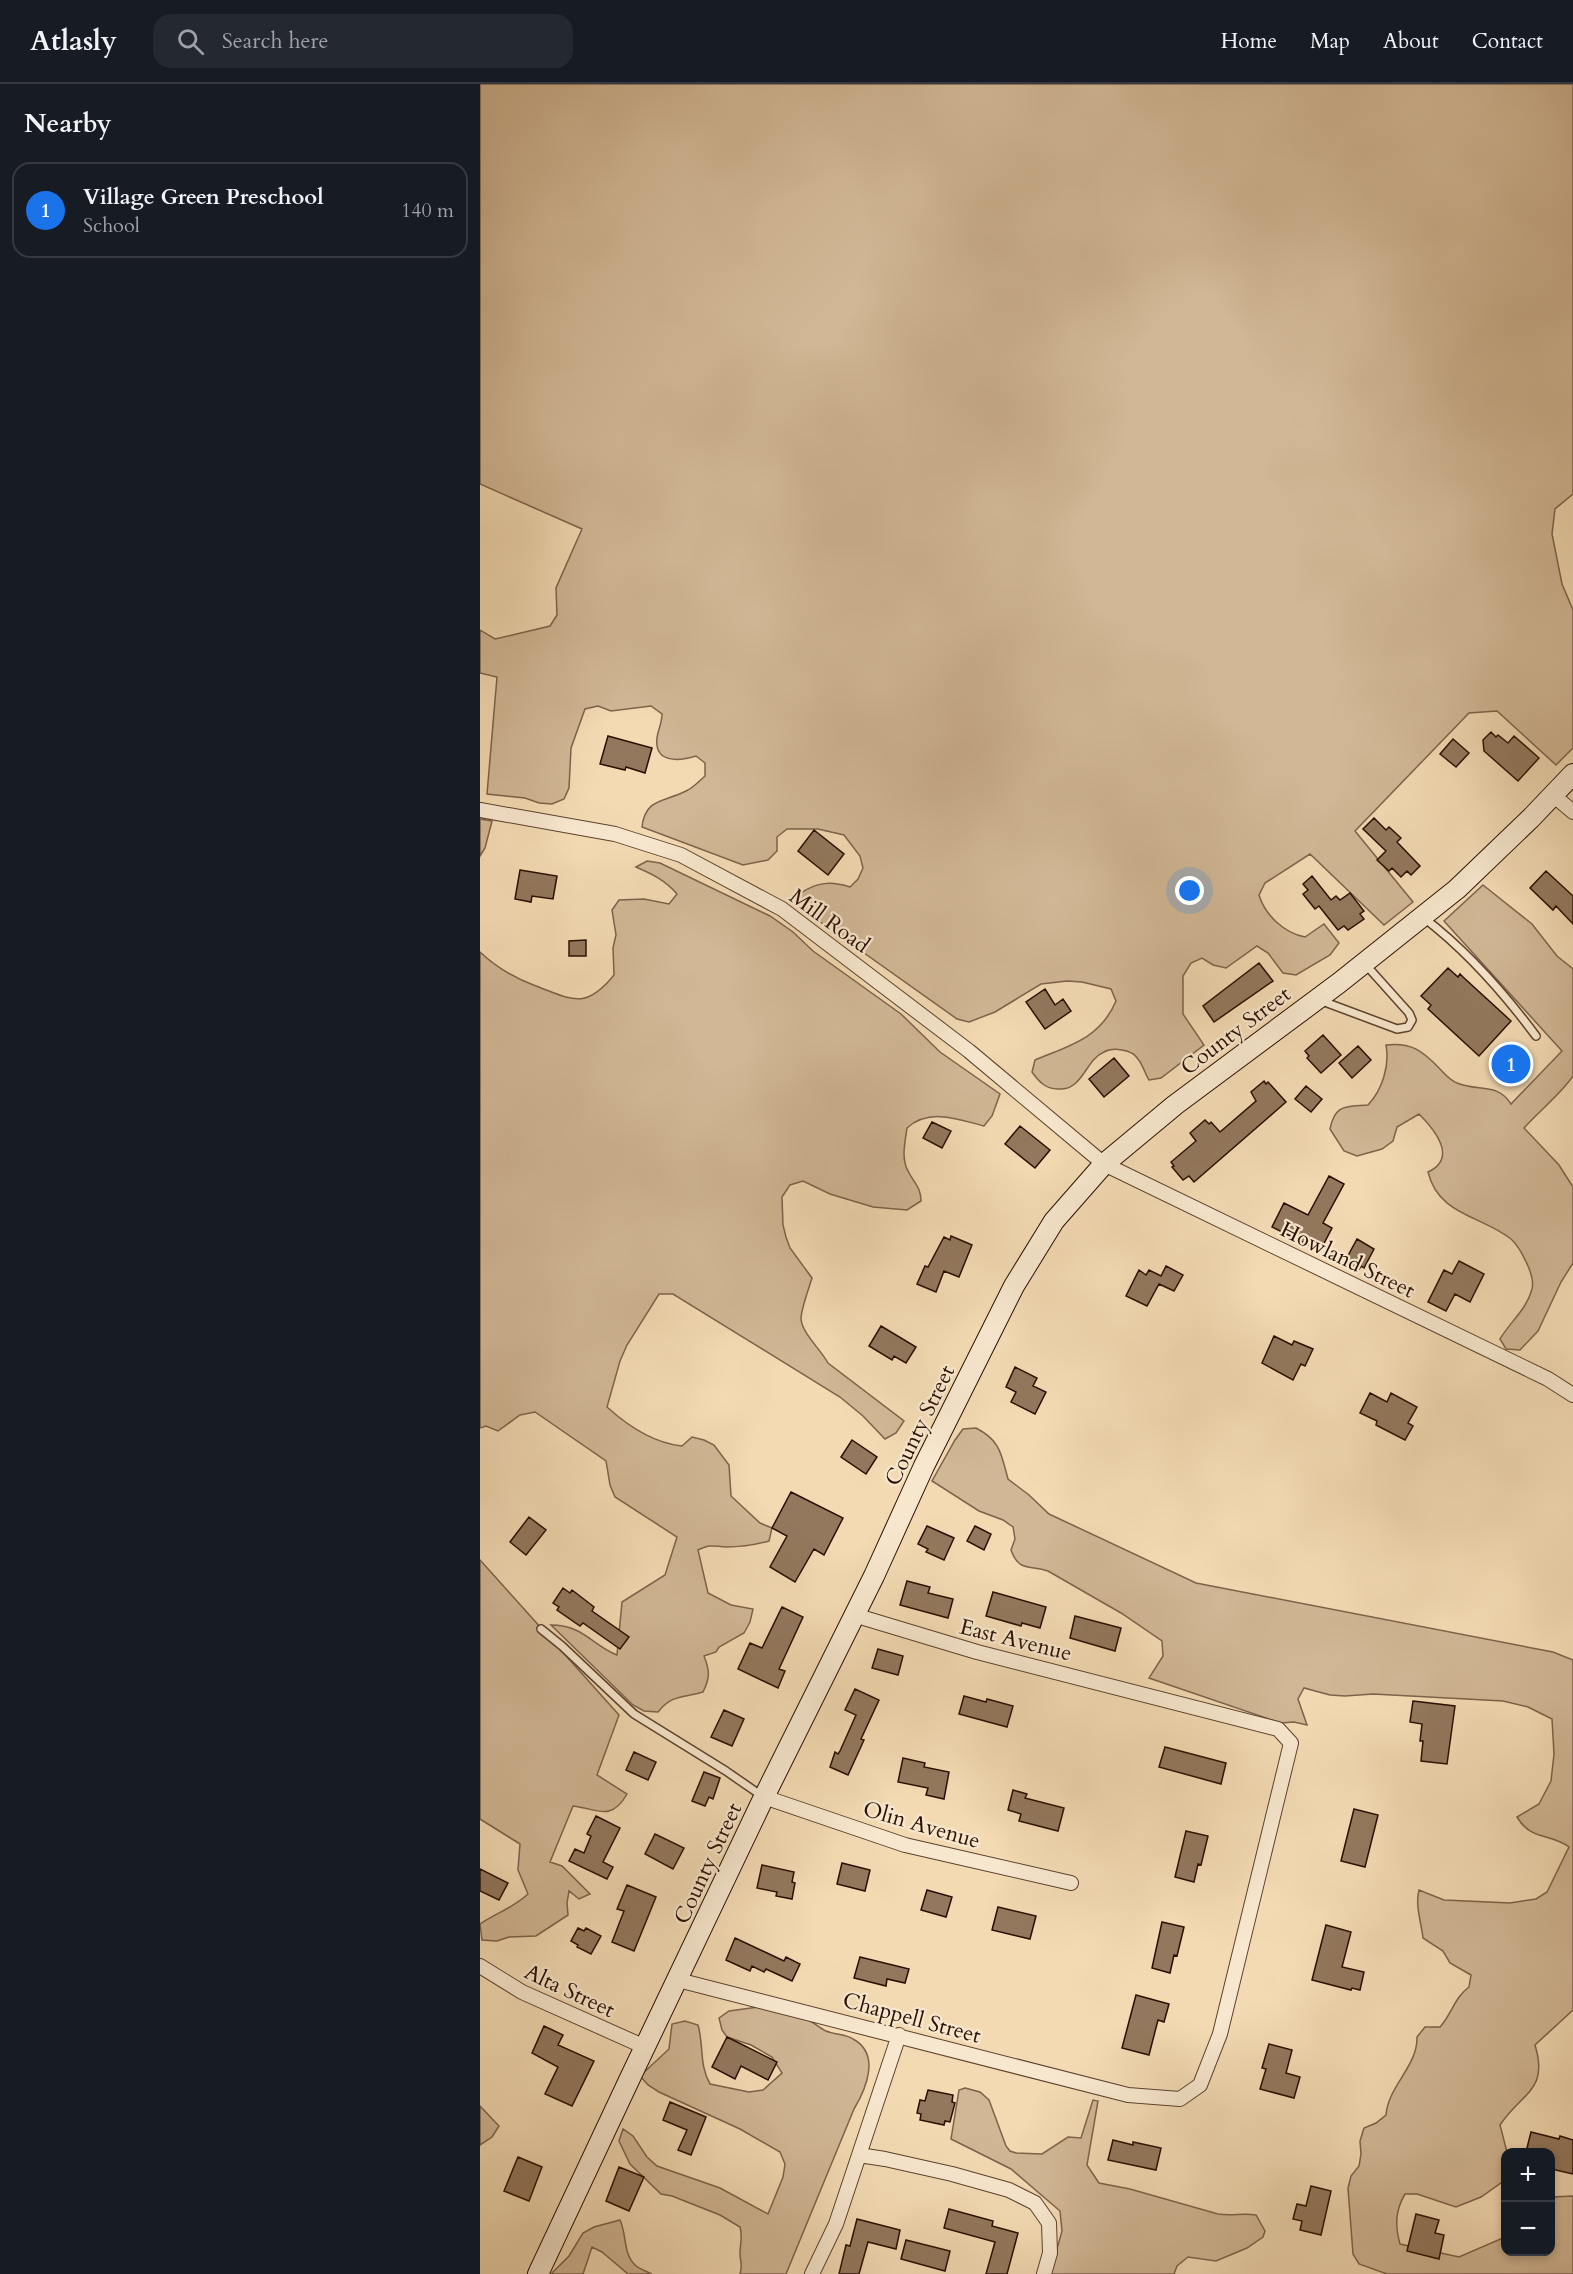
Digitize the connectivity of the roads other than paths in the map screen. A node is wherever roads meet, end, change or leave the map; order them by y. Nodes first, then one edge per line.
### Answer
1 (1573, 774) edge
2 (1553, 795) junction
3 (480, 810) edge
4 (1573, 812) edge
5 (1422, 916) junction
6 (1364, 963) junction
7 (1317, 998) junction
8 (1536, 1036) dead end
9 (1104, 1164) junction
10 (1573, 1395) edge
11 (854, 1615) junction
12 (541, 1629) dead end
13 (764, 1797) junction
14 (1071, 1883) dead end
15 (480, 1966) edge
16 (678, 1980) junction
17 (899, 2035) junction
18 (645, 2047) junction
19 (1136, 2096) joint
20 (859, 2155) junction
21 (538, 2274) edge
22 (812, 2274) edge
23 (1044, 2274) edge

1 - 2 street, County Street
2 - 4 street
2 - 5 street, County Street
3 - 9 street, Mill Road
5 - 6 street, County Street
5 - 8 lane
6 - 7 street, County Street
6 - 7 lane
7 - 9 street, County Street
9 - 10 street, Howland Street
9 - 11 street, County Street
11 - 13 street, County Street
11 - 19 street, East Avenue
12 - 13 lane
13 - 14 street, Olin Avenue
13 - 16 street, County Street
15 - 18 street, Alta Street
16 - 17 street, Chappell Street
16 - 18 street, County Street
17 - 19 street, Chappell Street
17 - 20 street
18 - 21 street, County Street
20 - 22 street
20 - 23 street

